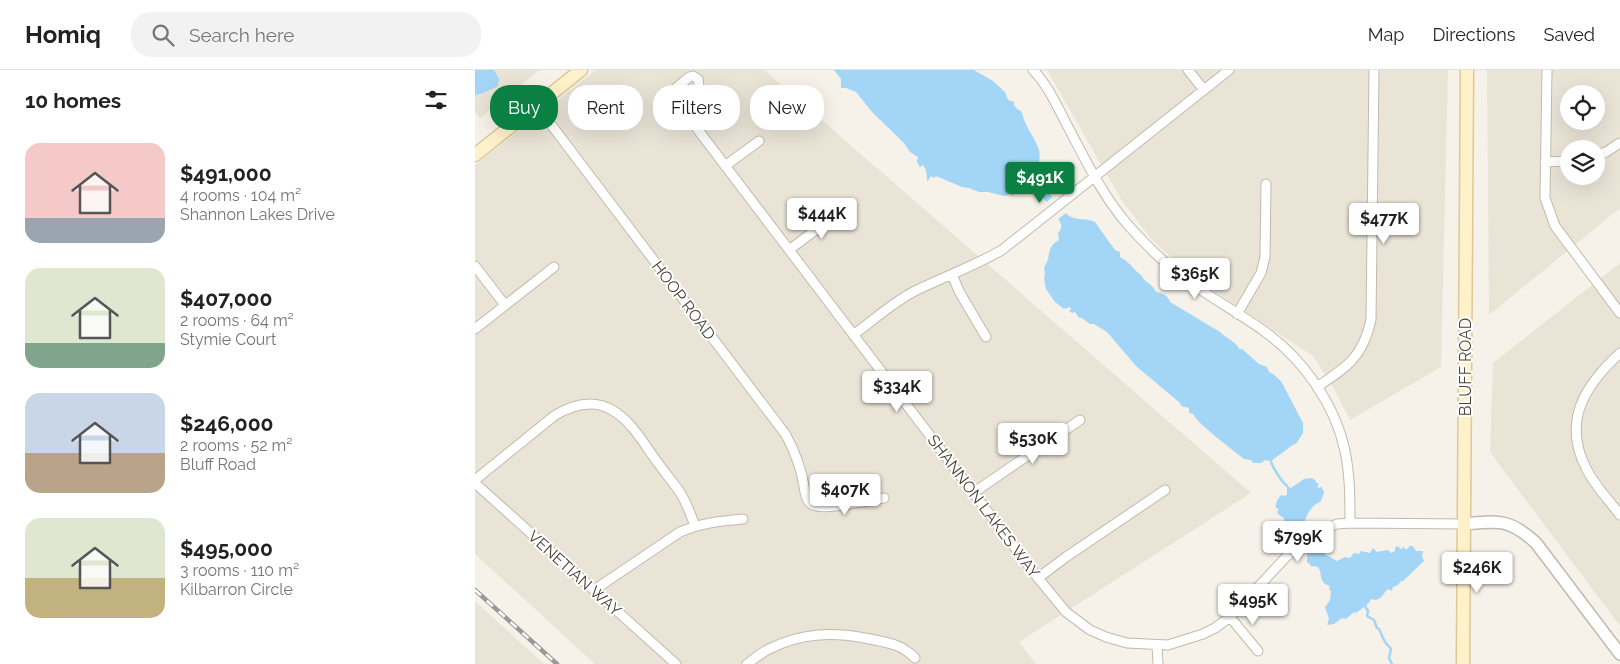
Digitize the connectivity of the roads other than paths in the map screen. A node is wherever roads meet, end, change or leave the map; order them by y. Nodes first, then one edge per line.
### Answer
1 (581, 70) edge
2 (1033, 70) edge
3 (1188, 70) edge
4 (1229, 70) edge
5 (1374, 70) edge
6 (1467, 70) edge
7 (1547, 70) edge
8 (558, 89) edge
9 (1203, 90) junction
10 (507, 130) edge
11 (555, 130) edge
12 (698, 130) edge
13 (759, 141) dead end
14 (1620, 143) edge
15 (1605, 152) edge
16 (475, 155) edge
17 (1560, 161) edge
18 (1545, 162) junction
19 (725, 166) junction
20 (1094, 177) junction
21 (1266, 184) dead end
22 (841, 211) dead end
23 (789, 250) junction
24 (475, 266) edge
25 (554, 267) dead end
26 (952, 274) junction
27 (505, 305) junction
28 (1237, 314) junction
29 (1620, 314) edge
30 (475, 329) edge
31 (853, 335) junction
32 (987, 337) dead end
33 (1620, 353) edge
34 (1317, 387) junction
35 (1080, 420) dead end
36 (475, 482) edge
37 (1165, 490) dead end
38 (973, 493) junction
39 (884, 498) dead end
40 (1620, 515) edge
41 (743, 520) dead end
42 (1350, 523) junction
43 (1464, 524) junction
44 (695, 526) junction
45 (1038, 578) junction
46 (594, 590) junction
47 (1230, 617) junction
48 (1157, 645) junction
49 (1258, 651) dead end
50 (1620, 654) edge
51 (915, 658) dead end
52 (676, 664) edge
53 (747, 664) edge
54 (1158, 664) edge
55 (1463, 664) edge

1 - 8 main road
2 - 20 street
3 - 9 street
4 - 9 street
5 - 34 street
6 - 43 main road, BLUFF ROAD
7 - 18 street
9 - 20 street
10 - 16 main road
11 - 39 street, HOOP ROAD
12 - 19 street, SHANNON LAKES WAY
13 - 19 street
14 - 15 street
17 - 18 street
18 - 29 street
19 - 23 street, SHANNON LAKES WAY
20 - 26 street
20 - 28 street
21 - 28 street
22 - 23 street
23 - 31 street, SHANNON LAKES WAY
24 - 27 street
25 - 27 street
26 - 31 street
26 - 32 street
27 - 30 street
28 - 34 street
31 - 38 street, SHANNON LAKES WAY
33 - 40 street
34 - 42 street
35 - 38 street
36 - 44 street
36 - 46 street, VENETIAN WAY
37 - 45 street
38 - 45 street, SHANNON LAKES WAY
41 - 44 street
42 - 43 street, SHANNON LAKES WAY
42 - 47 street, SHANNON LAKES WAY
43 - 50 street
43 - 55 main road, BLUFF ROAD
44 - 46 street
45 - 48 street, SHANNON LAKES WAY
46 - 52 street, VENETIAN WAY
47 - 48 street, SHANNON LAKES WAY
47 - 49 street
48 - 54 street
51 - 53 street

